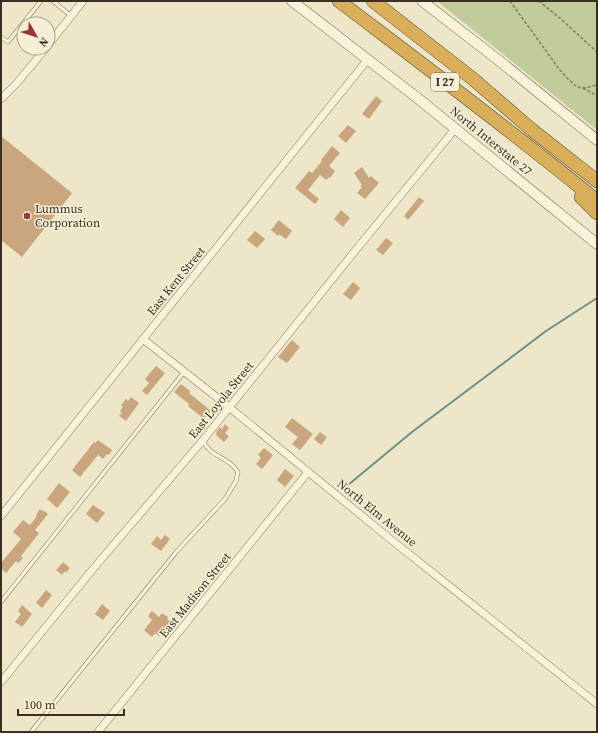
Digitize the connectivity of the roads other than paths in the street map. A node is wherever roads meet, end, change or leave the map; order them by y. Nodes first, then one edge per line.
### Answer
1 (40, 1) edge
2 (53, 1) edge
3 (83, 1) edge
4 (292, 1) edge
5 (339, 1) edge
6 (373, 1) edge
7 (422, 1) edge
8 (71, 16) junction
9 (56, 35) edge
10 (1, 37) edge
11 (39, 56) edge
12 (368, 59) junction
13 (483, 88) junction
14 (1, 99) edge
15 (455, 129) junction
16 (597, 140) edge
17 (550, 163) junction
18 (597, 171) edge
19 (597, 182) edge
20 (597, 201) edge
21 (597, 213) edge
22 (597, 244) edge
23 (143, 339) junction
24 (184, 372) junction
25 (229, 408) junction
26 (203, 440) junction
27 (308, 472) junction
28 (1, 516) edge
29 (1, 602) edge
30 (1, 682) edge
31 (597, 704) edge
32 (31, 732) edge
33 (98, 732) edge

1 - 10 lane
2 - 8 lane
3 - 8 street
4 - 12 main road, North Interstate 27
5 - 17 highway, I 27
6 - 13 highway, I 27
7 - 16 main road
8 - 9 street
11 - 14 street
12 - 15 main road, North Interstate 27
12 - 23 street, East Kent Street
13 - 18 highway
13 - 19 highway, I 27
15 - 22 main road, North Interstate 27
15 - 25 street, East Loyola Street
17 - 20 highway, I 27
17 - 21 highway
23 - 24 street, North Elm Avenue
23 - 28 street, East Kent Street
24 - 25 street, North Elm Avenue
24 - 29 lane
25 - 26 street, East Loyola Street
25 - 27 street, North Elm Avenue
26 - 30 street, East Loyola Street
26 - 32 lane
27 - 31 street, North Elm Avenue
27 - 33 street, East Madison Street

